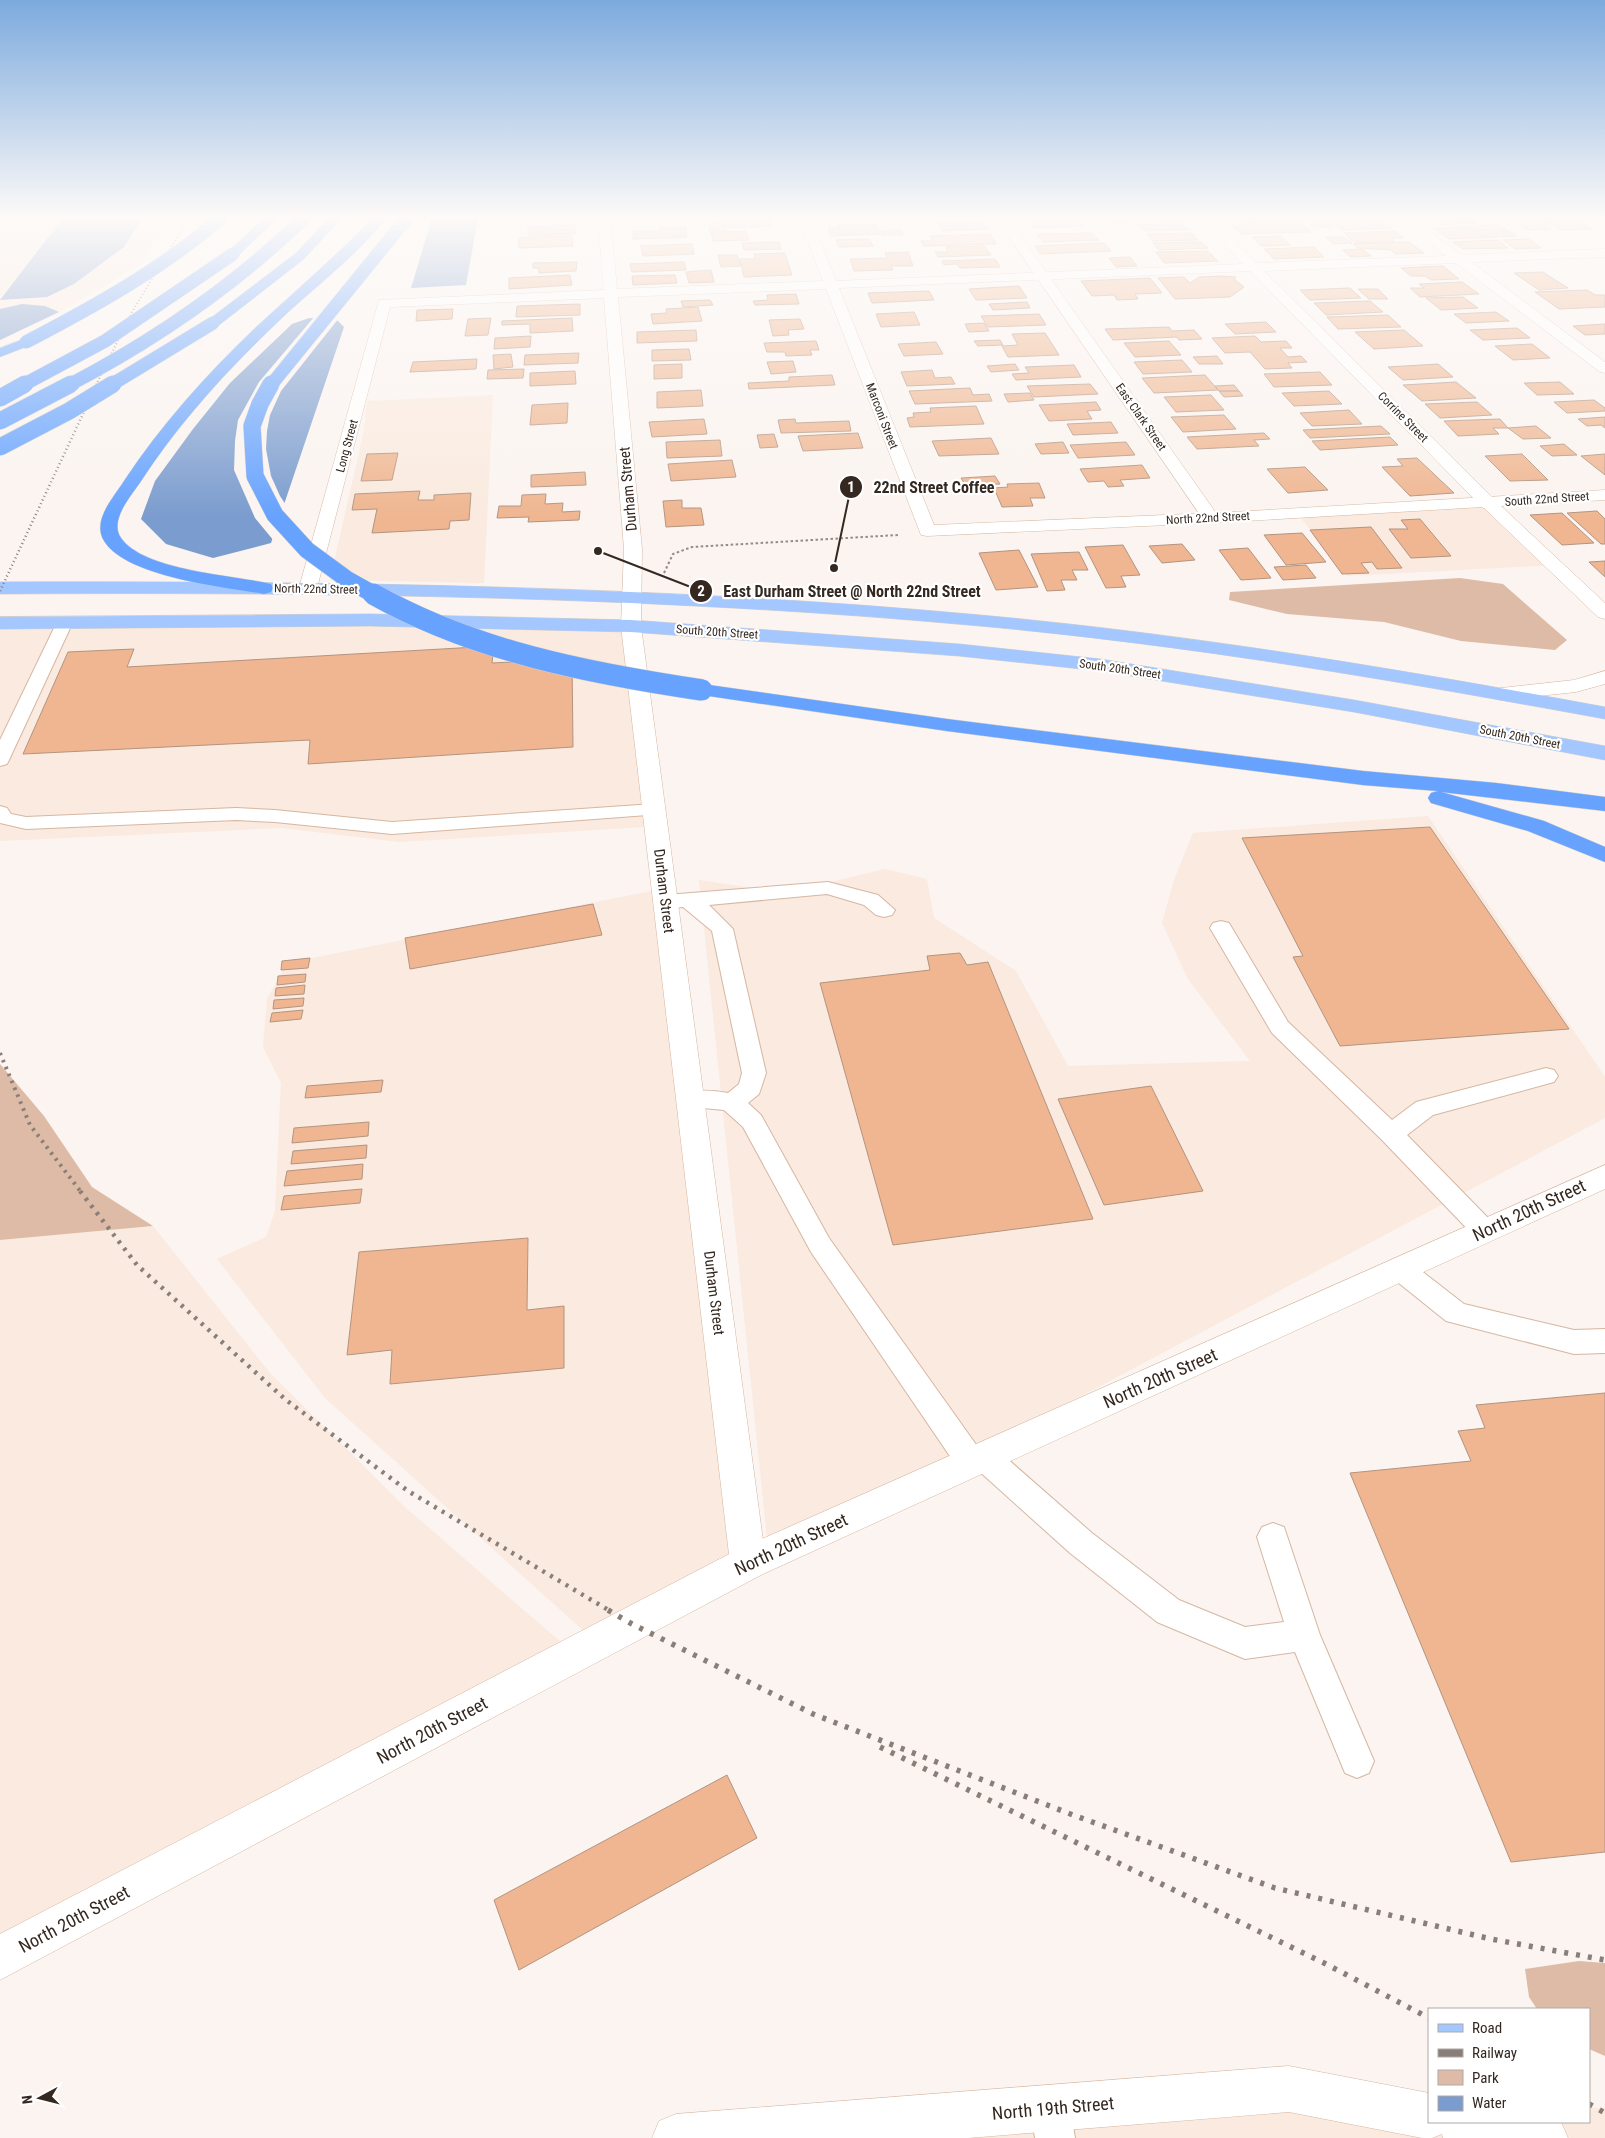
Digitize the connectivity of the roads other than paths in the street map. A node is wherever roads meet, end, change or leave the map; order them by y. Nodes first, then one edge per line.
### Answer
1 (74, 318) edge
2 (139, 318) edge
3 (181, 318) edge
4 (220, 318) edge
5 (275, 318) edge
6 (325, 318) edge
7 (380, 318) edge
8 (612, 318) edge
9 (844, 318) edge
10 (1071, 318) edge
11 (1304, 318) edge
12 (1536, 318) edge
13 (0, 353) edge
14 (1605, 370) edge
15 (0, 398) edge
16 (0, 421) edge
17 (0, 447) edge
18 (1605, 495) edge
19 (1489, 504) junction
20 (1211, 518) junction
21 (927, 531) joint
22 (0, 588) edge
23 (264, 588) junction
24 (308, 588) junction
25 (632, 598) junction
26 (1605, 613) edge
27 (0, 623) edge
28 (64, 624) junction
29 (631, 626) junction
30 (1127, 670) junction
31 (1605, 676) edge
32 (1501, 694) junction
33 (1605, 713) edge
34 (1605, 734) edge
35 (1605, 753) edge
36 (0, 760) edge
37 (1362, 778) junction
38 (1605, 804) edge
39 (654, 810) junction
40 (0, 812) edge
41 (1605, 855) edge
42 (676, 901) junction
43 (884, 910) dead end
44 (1221, 928) dead end
45 (1546, 1076) dead end
46 (690, 1100) junction
47 (732, 1103) junction
48 (1391, 1134) junction
49 (1605, 1176) edge
50 (1486, 1230) junction
51 (1400, 1269) junction
52 (1605, 1341) edge
53 (978, 1460) junction
54 (1273, 1537) dead end
55 (748, 1563) junction
56 (1304, 1636) junction
57 (1357, 1761) dead end
58 (0, 1958) edge
59 (1428, 2116) edge
60 (1052, 2123) edge
61 (1465, 2123) edge
62 (676, 2138) edge
63 (1544, 2138) edge

1 - 13 highway, bridge
2 - 15 highway, bridge
3 - 16 highway, bridge
4 - 17 highway, bridge
5 - 23 highway
6 - 37 highway, bridge
7 - 24 street, Long Street
8 - 25 street, Durham Street
9 - 21 street, Marconi Street
10 - 20 street, East Clark Street
11 - 19 street, Corrine Street
12 - 14 street
18 - 19 street, South 22nd Street
19 - 20 street, North 22nd Street
19 - 26 street, Corrine Street
20 - 21 street, North 22nd Street
22 - 23 main road, North 22nd Street
23 - 24 main road, North 22nd Street
24 - 25 main road, North 22nd Street
25 - 29 street, Durham Street
25 - 32 main road, South 20th Street
27 - 28 main road
28 - 29 main road
28 - 36 lane
29 - 30 main road, South 20th Street
29 - 39 street, Durham Street
30 - 34 main road
30 - 35 main road, South 20th Street
31 - 32 street
32 - 33 main road, South 20th Street
37 - 38 highway
37 - 41 highway
39 - 40 lane
39 - 42 street, Durham Street
42 - 43 lane
42 - 46 street, Durham Street
42 - 47 lane
44 - 48 lane
45 - 48 lane
46 - 47 lane
46 - 55 street, Durham Street
47 - 53 lane
48 - 50 lane
49 - 50 street, North 20th Street
50 - 51 street, North 20th Street
51 - 52 lane
51 - 53 street, North 20th Street
53 - 55 street, North 20th Street
53 - 56 lane
54 - 56 lane
55 - 58 street, North 20th Street
56 - 57 lane
59 - 60 street, North 19th Street
60 - 62 street, North 19th Street
61 - 63 street

